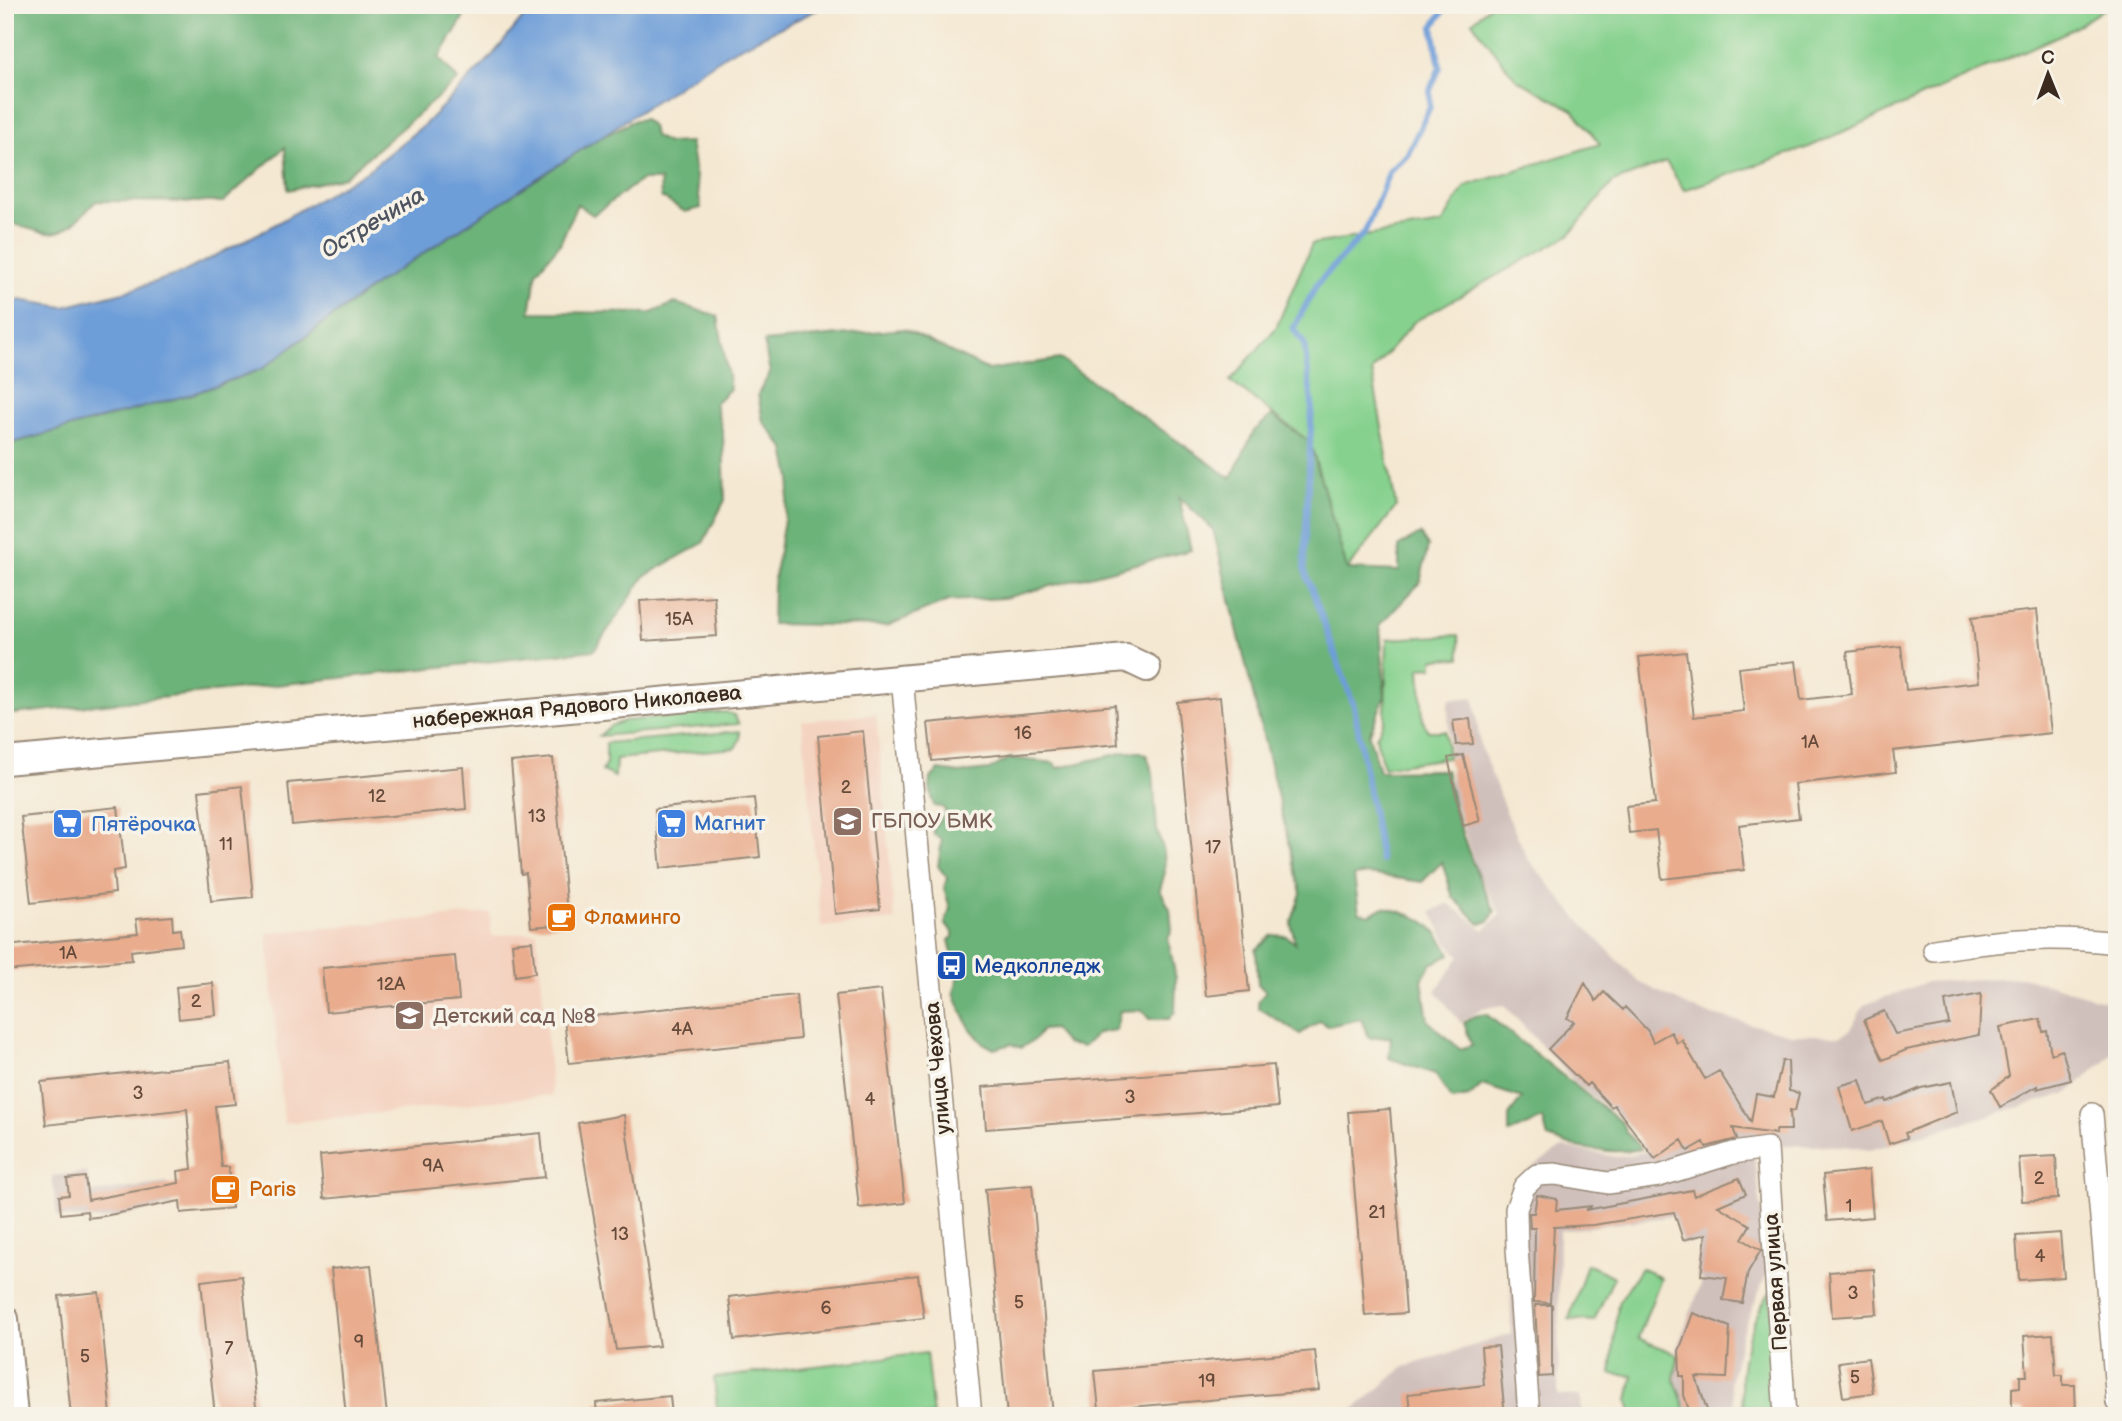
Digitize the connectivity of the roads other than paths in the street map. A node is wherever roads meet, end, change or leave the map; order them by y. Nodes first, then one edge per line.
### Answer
1 (1147, 668) dead end
2 (902, 678) junction
3 (5, 761) edge
4 (2117, 943) edge
5 (1934, 950) dead end
6 (2092, 1114) dead end
7 (5, 1319) edge
8 (2117, 1402) edge
9 (14, 1416) edge
10 (971, 1416) edge
11 (1530, 1416) edge
12 (1785, 1416) edge

1 - 2 street, набережная Рядового Николаева
2 - 3 street, набережная Рядового Николаева
2 - 10 street, улица Чехова
4 - 5 street
6 - 8 street
7 - 9 street
11 - 12 street, Первая улица

